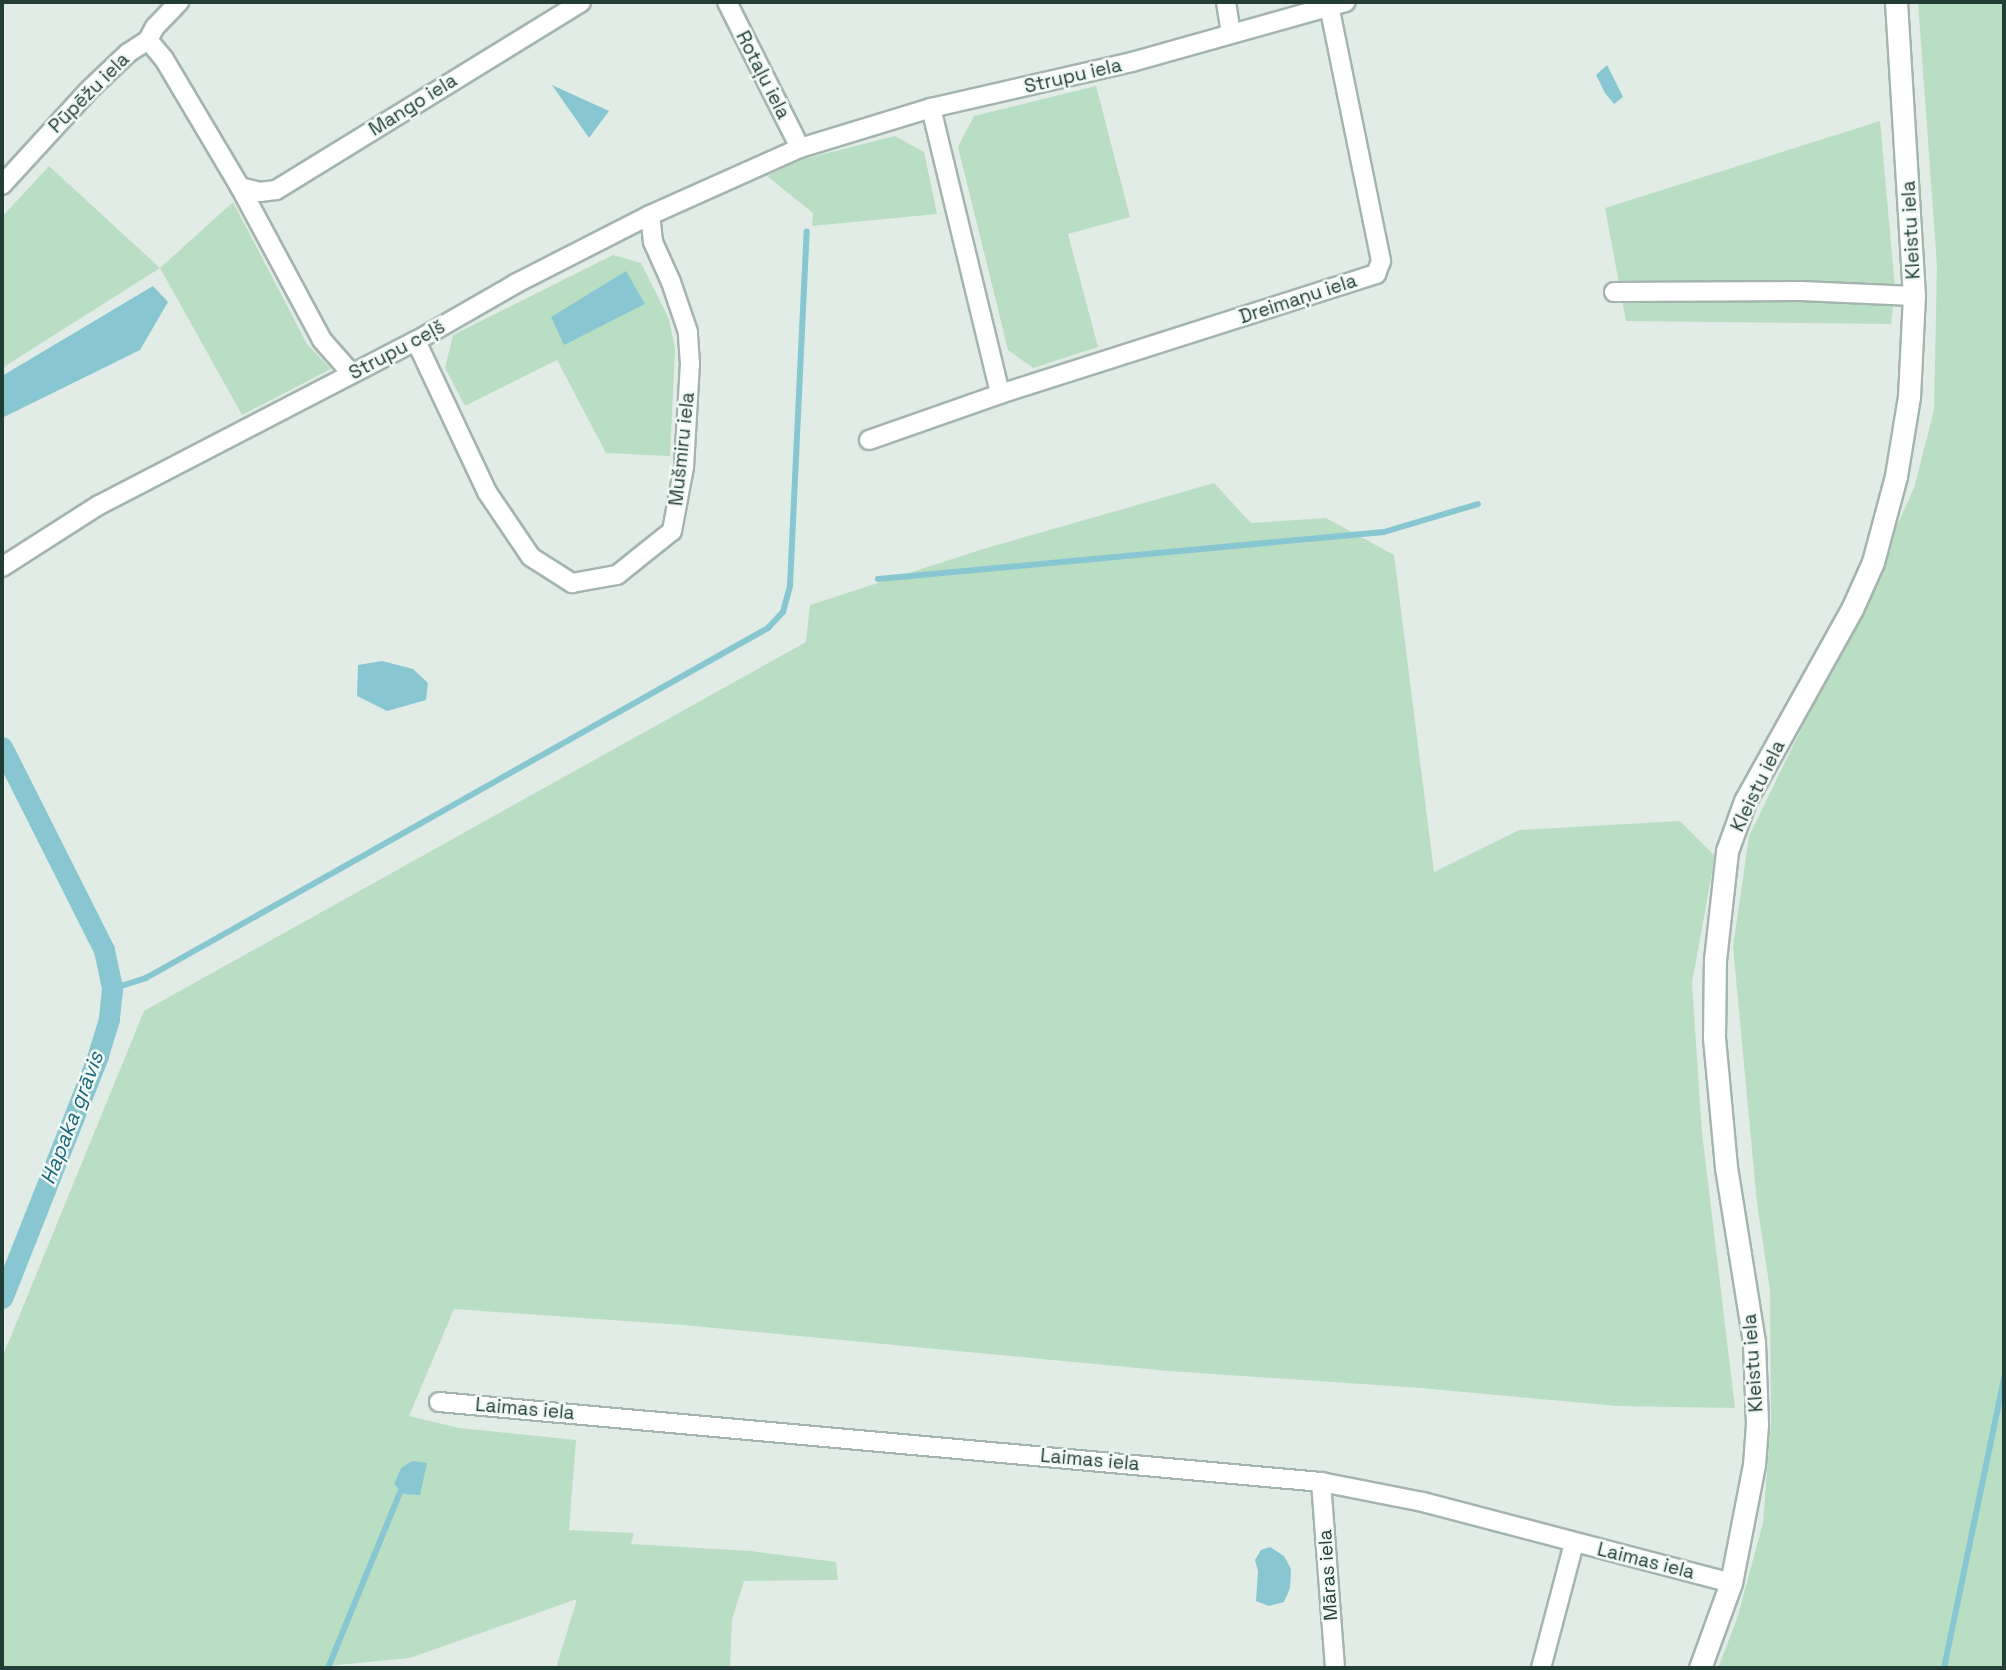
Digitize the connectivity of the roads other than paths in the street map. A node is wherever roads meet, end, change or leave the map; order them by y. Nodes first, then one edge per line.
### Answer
1 (179, 2) edge
2 (581, 2) edge
3 (727, 2) edge
4 (1226, 2) edge
5 (1896, 2) edge
6 (1337, 4) edge
7 (1231, 34) junction
8 (148, 40) junction
9 (931, 108) junction
10 (800, 148) junction
11 (2, 185) edge
12 (240, 187) junction
13 (650, 215) junction
14 (1614, 292) dead end
15 (1914, 296) junction
16 (416, 341) junction
17 (352, 374) junction
18 (1000, 394) junction
19 (869, 440) dead end
20 (2, 567) edge
21 (439, 1402) dead end
22 (1321, 1482) junction
23 (1574, 1543) junction
24 (1731, 1583) junction
25 (1335, 1668) edge
26 (1541, 1668) edge
27 (1700, 1668) edge

1 - 8 street
2 - 12 street, Mango iela
3 - 10 street, Rotaļu iela
4 - 7 street
5 - 15 street, Kleistu iela
6 - 7 street, Strupu iela
6 - 18 street, Dreimaņu iela
7 - 9 street, Strupu iela
8 - 11 street, Pūpēžu iela
8 - 12 street, Pūpēžu iela
9 - 10 street, Strupu iela
9 - 18 street
10 - 13 street, Strupu ceļš
12 - 17 street, Pūpēžu iela
13 - 16 street, Strupu ceļš
13 - 16 street, Mušmiru iela
14 - 15 street
15 - 24 street, Kleistu iela
16 - 17 street, Strupu ceļš
17 - 20 street, Strupu ceļš
18 - 19 street, Dreimaņu iela
21 - 22 street, Laimas iela
22 - 23 street, Laimas iela
22 - 25 street, Māras iela
23 - 24 street, Laimas iela
23 - 26 street
24 - 27 street, Kleistu iela

